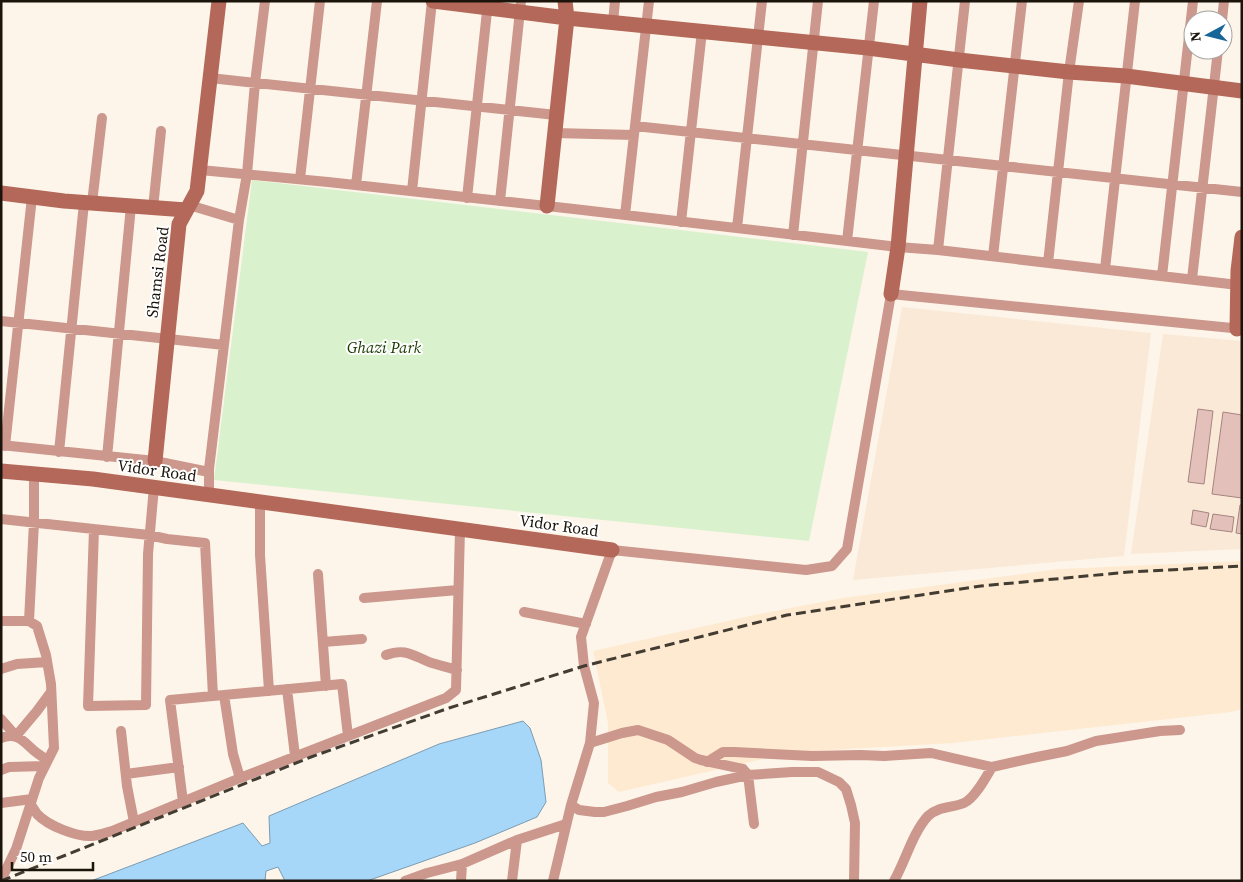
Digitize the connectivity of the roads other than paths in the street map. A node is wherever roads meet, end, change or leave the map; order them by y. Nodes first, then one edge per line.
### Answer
1 (220, 1) edge
2 (265, 1) edge
3 (320, 1) edge
4 (377, 1) edge
5 (433, 1) edge
6 (565, 1) edge
7 (573, 1) edge
8 (615, 1) edge
9 (649, 1) edge
10 (762, 1) edge
11 (818, 1) edge
12 (874, 1) edge
13 (920, 1) edge
14 (965, 1) edge
15 (1022, 1) edge
16 (1079, 1) edge
17 (1135, 1) edge
18 (1193, 1) edge
19 (488, 5) edge
20 (521, 7) edge
21 (566, 18) junction
22 (613, 22) junction
23 (646, 26) junction
24 (702, 31) junction
25 (758, 37) junction
26 (814, 42) junction
27 (868, 48) junction
28 (915, 54) junction
29 (959, 60) junction
30 (1217, 60) edge
31 (1015, 66) junction
32 (1069, 72) junction
33 (1126, 76) junction
34 (210, 78) junction
35 (255, 83) junction
36 (1184, 84) junction
37 (1214, 87) junction
38 (310, 89) junction
39 (1242, 91) edge
40 (366, 95) junction
41 (421, 101) junction
42 (477, 106) junction
43 (510, 110) junction
44 (556, 115) junction
45 (102, 118) dead end
46 (161, 131) dead end
47 (634, 131) junction
48 (691, 132) junction
49 (554, 133) junction
50 (747, 138) junction
51 (802, 144) junction
52 (857, 150) junction
53 (906, 156) junction
54 (948, 160) junction
55 (1003, 166) junction
56 (200, 170) junction
57 (1059, 172) junction
58 (247, 174) junction
59 (1115, 178) junction
60 (300, 179) junction
61 (356, 185) junction
62 (1172, 185) junction
63 (1203, 188) junction
64 (412, 191) junction
65 (1242, 192) edge
66 (1, 193) edge
67 (32, 197) junction
68 (467, 198) junction
69 (500, 201) junction
70 (88, 203) junction
71 (131, 206) junction
72 (547, 206) junction
73 (153, 208) junction
74 (188, 208) junction
75 (625, 215) junction
76 (239, 220) junction
77 (681, 222) junction
78 (737, 228) junction
79 (793, 235) junction
80 (1242, 237) edge
81 (847, 241) junction
82 (898, 247) junction
83 (938, 250) junction
84 (993, 256) junction
85 (1048, 262) junction
86 (1105, 269) junction
87 (1162, 276) junction
88 (1192, 279) junction
89 (1238, 284) junction
90 (891, 294) junction
91 (1242, 310) edge
92 (1, 321) edge
93 (18, 323) junction
94 (71, 329) junction
95 (1240, 329) edge
96 (118, 334) junction
97 (167, 340) junction
98 (224, 345) junction
99 (3, 446) edge
100 (59, 452) junction
101 (107, 457) junction
102 (155, 461) junction
103 (1, 470) edge
104 (209, 472) junction
105 (34, 474) junction
106 (154, 487) junction
107 (209, 495) junction
108 (260, 502) junction
109 (1, 519) edge
110 (34, 522) junction
111 (94, 529) junction
112 (460, 529) junction
113 (150, 536) junction
114 (612, 550) junction
115 (318, 574) dead end
116 (458, 590) junction
117 (364, 598) dead end
118 (524, 612) dead end
119 (1, 620) edge
120 (29, 621) junction
121 (586, 624) junction
122 (362, 640) dead end
123 (323, 642) junction
124 (386, 655) dead end
125 (47, 662) junction
126 (1, 669) edge
127 (457, 670) junction
128 (326, 686) junction
129 (287, 689) junction
130 (269, 691) junction
131 (51, 692) junction
132 (224, 695) junction
133 (213, 696) junction
134 (1, 719) edge
135 (1180, 730) dead end
136 (120, 731) dead end
137 (16, 736) junction
138 (348, 736) junction
139 (1, 738) edge
140 (590, 743) junction
141 (295, 756) junction
142 (708, 762) junction
143 (46, 763) junction
144 (179, 767) junction
145 (992, 768) junction
146 (1, 770) edge
147 (126, 774) junction
148 (748, 775) junction
149 (240, 778) junction
150 (31, 802) junction
151 (183, 802) junction
152 (1, 803) edge
153 (571, 805) junction
154 (134, 822) junction
155 (566, 824) junction
156 (754, 824) dead end
157 (516, 840) junction
158 (462, 864) junction
159 (4, 874) dead end
160 (405, 881) edge
161 (460, 881) edge
162 (512, 881) edge
163 (553, 881) edge
164 (854, 881) edge
165 (894, 881) edge

1 - 34 street, Shamsi Road
2 - 35 street
3 - 38 street
4 - 40 street
5 - 19 street
5 - 41 street
6 - 21 street
7 - 21 street
8 - 22 street
9 - 23 street
10 - 25 street
11 - 26 street
12 - 27 street
13 - 28 street
14 - 29 street
15 - 31 street
16 - 32 street
17 - 33 street
18 - 36 street
19 - 20 street
19 - 42 street
20 - 21 street
20 - 43 street
21 - 22 street
21 - 44 street
22 - 23 street
23 - 24 street
23 - 47 street
24 - 25 street
24 - 48 street
25 - 26 street
25 - 50 street
26 - 27 street
26 - 51 street
27 - 28 street
27 - 52 street
28 - 29 street
28 - 53 street
29 - 31 street
29 - 54 street
30 - 37 street
31 - 32 street
31 - 55 street
32 - 33 street
32 - 57 street
33 - 36 street
33 - 59 street
34 - 35 street
34 - 56 street, Shamsi Road
35 - 38 street
35 - 58 street
36 - 37 street
36 - 62 street
37 - 39 street
37 - 63 street
38 - 40 street
38 - 60 street
40 - 41 street
40 - 61 street
41 - 42 street
41 - 64 street
42 - 43 street
42 - 68 street
43 - 44 street
43 - 69 street
44 - 49 street
45 - 70 street
46 - 73 street
47 - 48 street
47 - 49 street
47 - 75 street
48 - 50 street
48 - 77 street
49 - 72 street
50 - 51 street
50 - 78 street
51 - 52 street
51 - 79 street
52 - 53 street
52 - 81 street
53 - 54 street
53 - 82 street
54 - 55 street
54 - 83 street
55 - 57 street
55 - 84 street
56 - 58 street
56 - 74 street, Shamsi Road
57 - 59 street
57 - 85 street
58 - 60 street
58 - 76 street
59 - 62 street
59 - 86 street
60 - 61 street
61 - 64 street
62 - 63 street
62 - 87 street
63 - 65 street
63 - 88 street
64 - 68 street
66 - 67 street
67 - 70 street
67 - 93 street
68 - 69 street
69 - 72 street
70 - 71 street
70 - 94 street
71 - 73 street
71 - 96 street
72 - 75 street
73 - 74 street
74 - 76 street
74 - 97 street, Shamsi Road
75 - 77 street
76 - 98 street
77 - 78 street
78 - 79 street
79 - 81 street
80 - 89 street
81 - 82 street
82 - 83 street
82 - 90 street
83 - 84 street
84 - 85 street
85 - 86 street
86 - 87 street
87 - 88 street
88 - 89 street
89 - 95 street
90 - 95 street
90 - 114 street, Vidor Road
91 - 95 street
92 - 93 street
93 - 94 street
93 - 99 street
94 - 96 street
94 - 100 street
96 - 97 street
96 - 101 street
97 - 98 street
97 - 102 street, Shamsi Road
98 - 104 street
99 - 100 street
100 - 101 street
101 - 102 street
102 - 104 street
103 - 105 street, Vidor Road
104 - 107 street
105 - 106 street, Vidor Road
105 - 110 street
106 - 107 street, Vidor Road
106 - 113 street
107 - 108 street, Vidor Road
108 - 112 street, Vidor Road
108 - 130 street
109 - 110 street
110 - 111 street
110 - 120 street
111 - 113 street
111 - 113 street
112 - 114 street, Vidor Road
112 - 116 street
113 - 133 street
114 - 121 street
115 - 123 street
116 - 117 street
116 - 127 street
118 - 121 street
119 - 120 street
120 - 125 street
121 - 140 street
122 - 123 street
123 - 128 street
124 - 127 street
125 - 126 street
125 - 131 street
127 - 138 street
128 - 129 street
128 - 138 street
129 - 130 street
129 - 141 street
130 - 132 street
131 - 137 street
131 - 143 street
132 - 133 street
132 - 149 street
133 - 144 street
134 - 137 street
135 - 145 street
136 - 147 street
137 - 139 street
137 - 143 street
138 - 141 street
140 - 142 street
140 - 153 street
141 - 149 street
142 - 145 street
142 - 148 street
143 - 146 street
143 - 150 street
144 - 147 street
144 - 151 street
145 - 165 street
147 - 154 street
148 - 153 street
148 - 156 street
148 - 164 street
149 - 151 street
150 - 152 street
150 - 154 street
150 - 159 street
151 - 154 street
153 - 155 street
155 - 157 street
155 - 163 street
157 - 158 street
157 - 162 street
158 - 160 street
158 - 161 street

